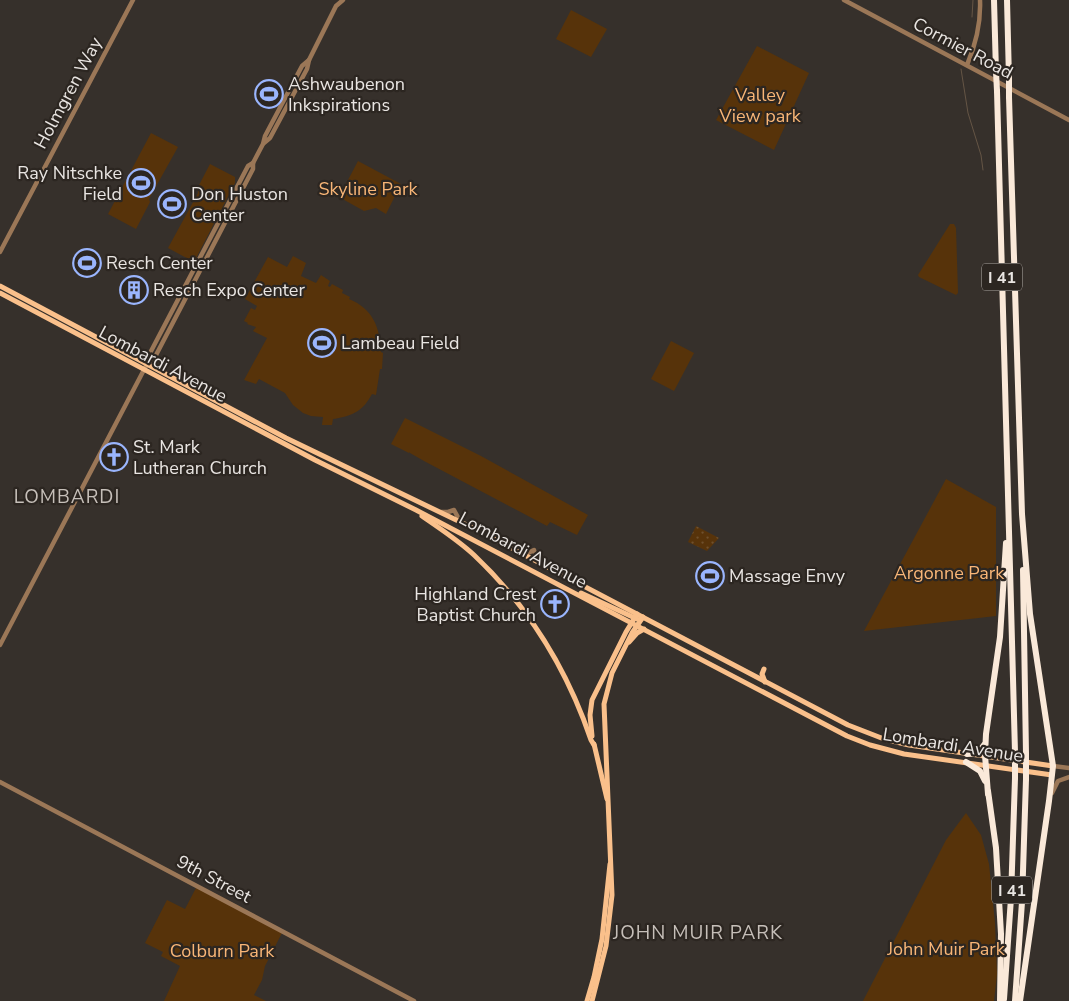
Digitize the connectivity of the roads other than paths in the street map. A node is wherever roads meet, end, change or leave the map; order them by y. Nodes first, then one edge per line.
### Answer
1 (133, 0) edge
2 (336, 0) edge
3 (342, 0) edge
4 (844, 0) edge
5 (980, 0) edge
6 (994, 0) edge
7 (1007, 0) edge
8 (336, 6) junction
9 (967, 65) junction
10 (1069, 120) edge
11 (0, 252) edge
12 (0, 286) edge
13 (0, 293) edge
14 (147, 364) junction
15 (144, 370) junction
16 (1008, 484) junction
17 (416, 510) junction
18 (1022, 514) junction
19 (518, 552) junction
20 (541, 564) junction
21 (635, 620) junction
22 (644, 629) junction
23 (627, 644) junction
24 (0, 645) edge
25 (753, 676) junction
26 (765, 682) junction
27 (986, 734) junction
28 (594, 745) junction
29 (967, 754) junction
30 (985, 757) junction
31 (966, 762) junction
32 (986, 765) junction
33 (1053, 766) junction
34 (1069, 768) edge
35 (1052, 775) junction
36 (1069, 777) edge
37 (0, 782) edge
38 (988, 794) junction
39 (607, 800) junction
40 (1049, 801) junction
41 (611, 860) junction
42 (414, 1001) edge
43 (587, 1001) edge
44 (592, 1001) edge
45 (1000, 1001) edge
46 (1004, 1001) edge
47 (1015, 1001) edge
48 (1020, 1001) edge

1 - 11 street, Holmgren Way
2 - 8 street
3 - 8 street
4 - 9 street, Cormier Road
5 - 9 street
6 - 16 highway, I 41, bridge
7 - 18 highway, I 41, bridge
8 - 14 street
9 - 10 street, Cormier Road
12 - 14 main road, Lombardi Avenue
13 - 15 main road, Lombardi Avenue
14 - 15 street
14 - 19 main road, Lombardi Avenue
15 - 17 main road, Lombardi Avenue
15 - 24 street
16 - 27 highway
16 - 46 highway, I 41, bridge
17 - 21 main road, Lombardi Avenue
17 - 28 main road
18 - 33 highway
18 - 47 highway, I 41, bridge
19 - 20 main road, Lombardi Avenue
19 - 20 street
20 - 21 main road, Lombardi Avenue
21 - 22 main road, Lombardi Avenue
21 - 23 main road
21 - 25 main road, Lombardi Avenue
21 - 28 main road
22 - 23 main road
22 - 31 main road, Lombardi Avenue
23 - 39 main road
25 - 26 main road, Lombardi Avenue
25 - 26 main road
26 - 29 main road, Lombardi Avenue
27 - 29 highway
27 - 30 highway
28 - 39 main road
29 - 30 main road, Lombardi Avenue
30 - 32 highway
30 - 33 main road, Lombardi Avenue
31 - 32 main road, Lombardi Avenue
31 - 38 highway
32 - 35 main road, Lombardi Avenue
32 - 38 highway
33 - 34 street
33 - 35 highway
35 - 36 street
35 - 40 highway
36 - 40 street
37 - 42 street, 9th Street
38 - 45 highway
39 - 41 main road
40 - 48 highway
41 - 43 main road
41 - 44 main road

